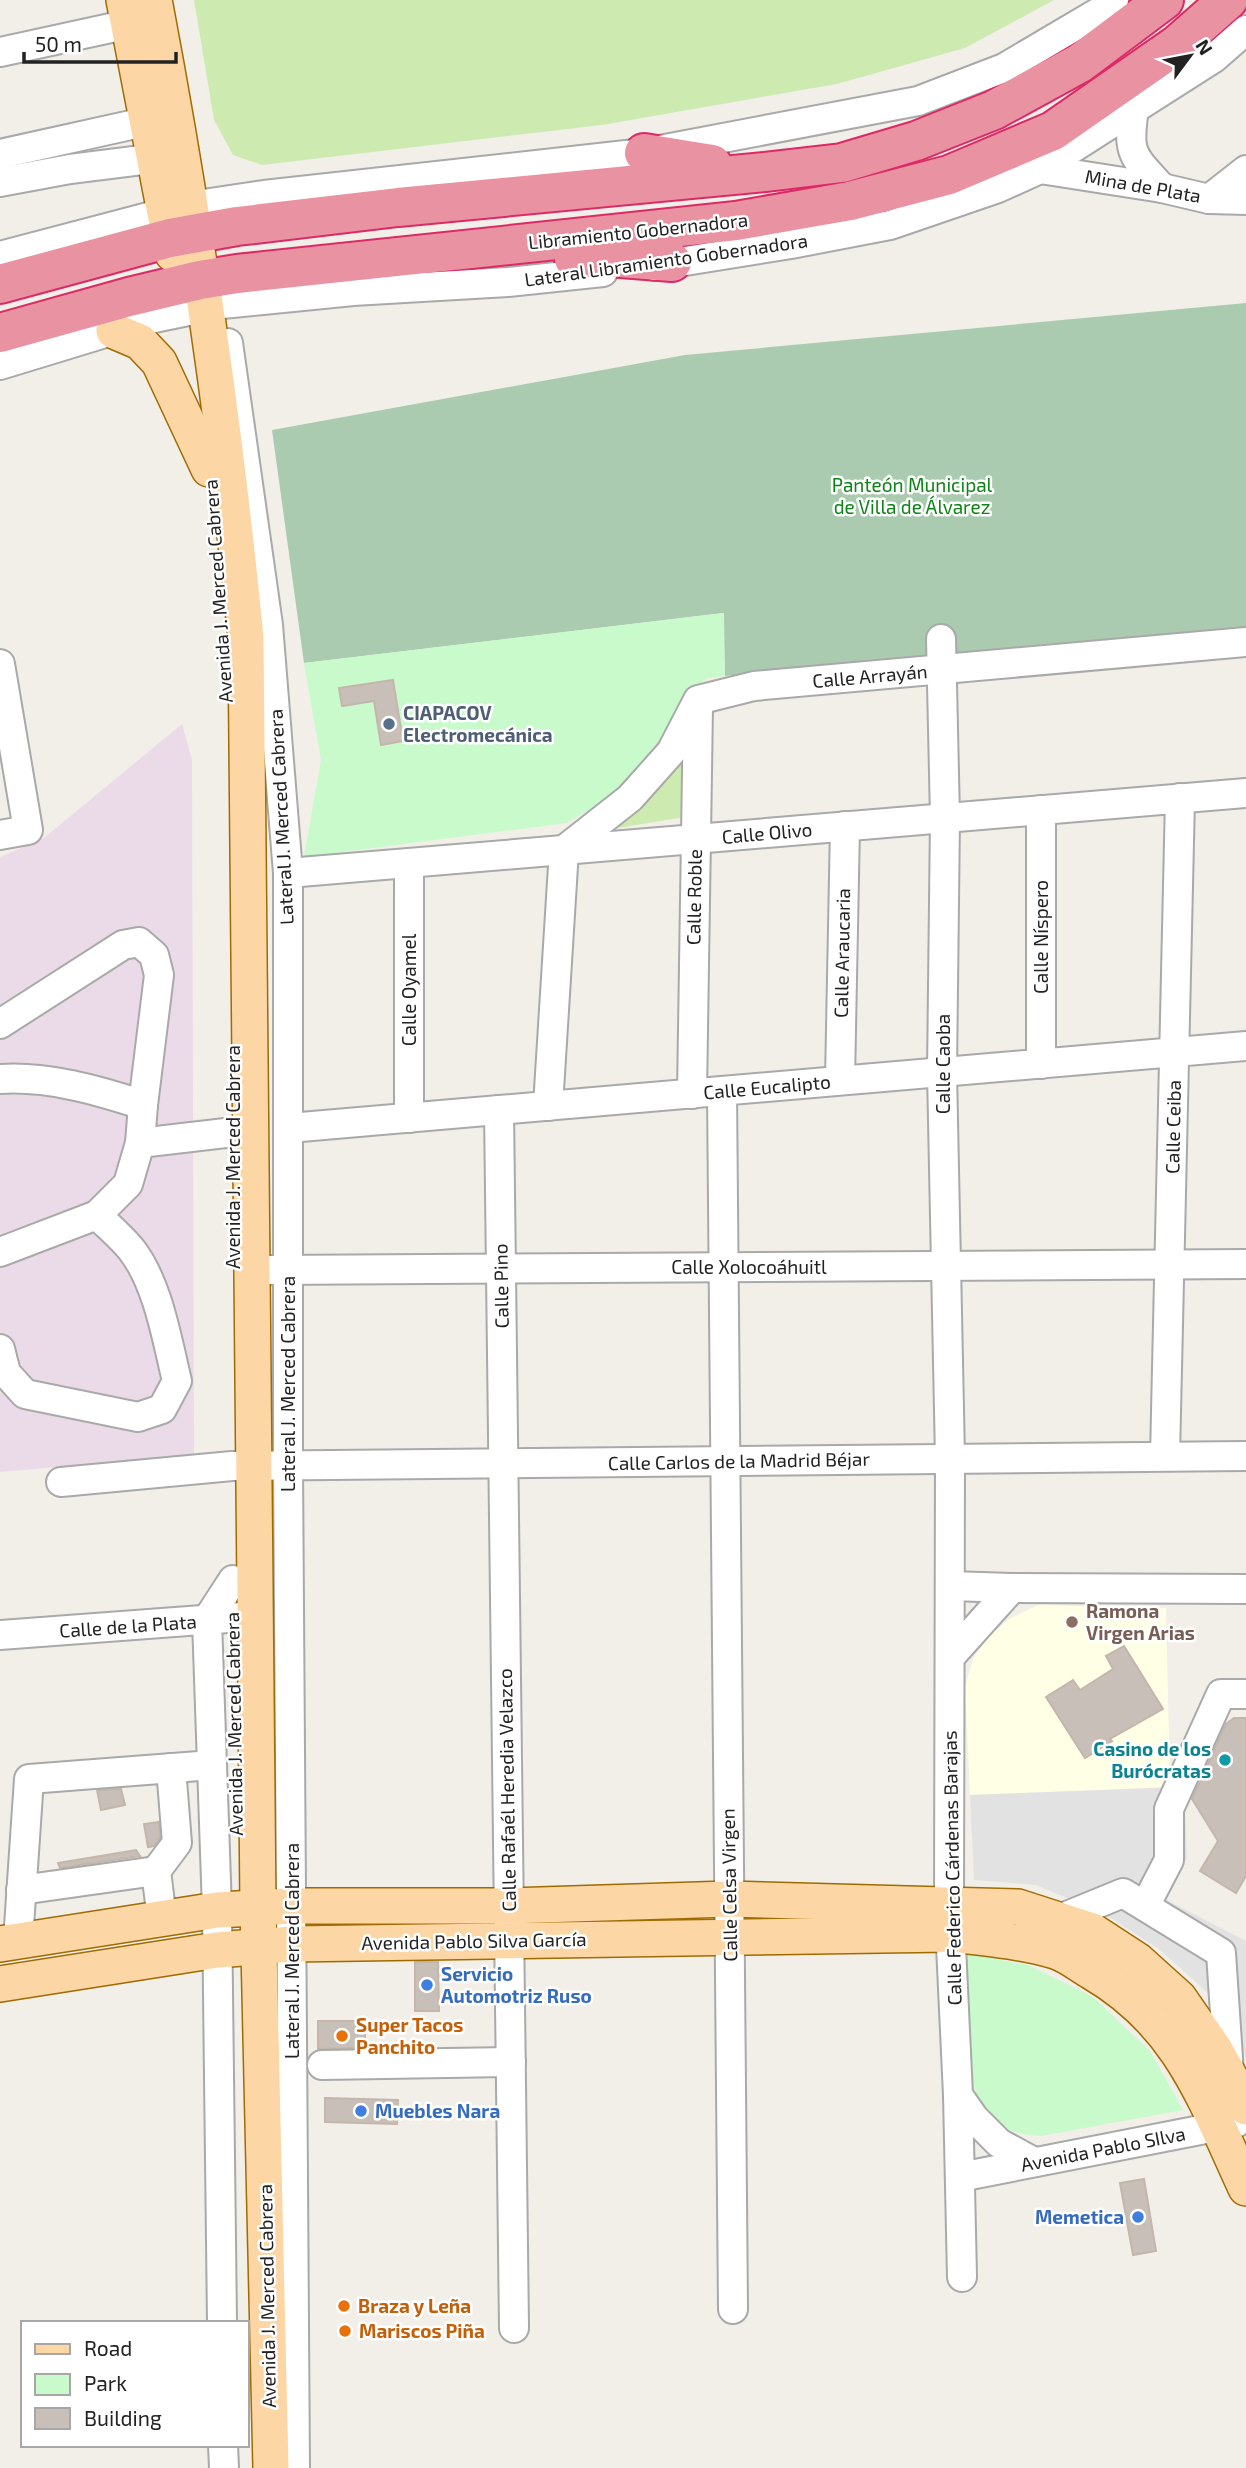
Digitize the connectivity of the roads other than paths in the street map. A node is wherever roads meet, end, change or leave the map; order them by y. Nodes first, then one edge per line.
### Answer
1 (155, 0) edge
2 (1114, 0) edge
3 (1164, 0) edge
4 (1228, 0) edge
5 (127, 12) edge
6 (1246, 30) edge
7 (0, 52) edge
8 (1134, 109) junction
9 (162, 118) junction
10 (644, 153) junction
11 (0, 154) edge
12 (169, 157) junction
13 (1040, 169) junction
14 (1246, 170) edge
15 (765, 172) junction
16 (0, 182) edge
17 (1162, 188) junction
18 (1209, 199) junction
19 (1246, 200) edge
20 (180, 223) junction
21 (0, 256) edge
22 (422, 256) junction
23 (672, 262) junction
24 (0, 284) edge
25 (197, 298) junction
26 (114, 331) junction
27 (0, 333) edge
28 (0, 365) edge
29 (233, 378) junction
30 (219, 448) junction
31 (253, 506) junction
32 (941, 639) dead end
33 (1246, 642) edge
34 (0, 664) edge
35 (942, 670) junction
36 (698, 700) junction
37 (1246, 793) edge
38 (1180, 798) junction
39 (1041, 810) junction
40 (945, 818) junction
41 (845, 827) junction
42 (0, 835) edge
43 (695, 839) junction
44 (564, 850) junction
45 (409, 863) junction
46 (288, 873) junction
47 (0, 1024) edge
48 (1246, 1046) edge
49 (1174, 1052) junction
50 (1041, 1064) junction
51 (942, 1072) junction
52 (0, 1079) edge
53 (840, 1080) junction
54 (722, 1091) junction
55 (692, 1094) junction
56 (142, 1105) junction
57 (548, 1106) junction
58 (499, 1110) junction
59 (409, 1118) junction
60 (289, 1128) junction
61 (234, 1132) junction
62 (140, 1143) junction
63 (97, 1215) junction
64 (0, 1252) edge
65 (1170, 1264) junction
66 (1246, 1264) edge
67 (947, 1266) junction
68 (724, 1267) junction
69 (501, 1269) junction
70 (252, 1270) junction
71 (288, 1270) junction
72 (0, 1349) edge
73 (1165, 1456) junction
74 (1246, 1456) edge
75 (950, 1458) junction
76 (725, 1461) junction
77 (503, 1463) junction
78 (243, 1465) junction
79 (288, 1465) junction
80 (61, 1482) dead end
81 (950, 1586) junction
82 (1012, 1588) junction
83 (1246, 1589) edge
84 (232, 1618) junction
85 (0, 1636) edge
86 (950, 1657) junction
87 (1246, 1694) edge
88 (212, 1765) junction
89 (171, 1768) junction
90 (156, 1871) junction
91 (22, 1890) junction
92 (729, 1899) junction
93 (509, 1906) junction
94 (1145, 1906) junction
95 (251, 1908) junction
96 (162, 1919) junction
97 (950, 1919) junction
98 (1057, 1920) junction
99 (730, 1937) junction
100 (509, 1941) junction
101 (9, 1942) edge
102 (252, 1947) junction
103 (0, 1984) edge
104 (511, 2062) junction
105 (322, 2065) dead end
106 (1229, 2076) junction
107 (958, 2095) junction
108 (1246, 2107) edge
109 (1232, 2123) edge
110 (1034, 2162) junction
111 (960, 2177) junction
112 (1246, 2188) edge
113 (962, 2277) dead end
114 (733, 2309) dead end
115 (222, 2321) edge
116 (247, 2321) edge
117 (514, 2328) dead end
118 (248, 2373) edge
119 (223, 2447) edge
120 (224, 2468) edge
121 (250, 2468) edge
122 (271, 2468) edge
123 (295, 2468) edge

1 - 9 main road
2 - 10 street
3 - 15 highway
4 - 22 highway, Libramiento Gobernadora
5 - 7 street
5 - 9 main road
6 - 8 street, Lateral Libramiento Gobernadora
8 - 13 street, Lateral Libramiento Gobernadora
8 - 17 street
9 - 11 street
9 - 12 main road
10 - 15 highway
10 - 20 street
12 - 16 street
12 - 20 main road
13 - 17 street, Mina de Plata
13 - 23 street, Lateral Libramiento Gobernadora
14 - 18 street
15 - 20 highway
17 - 18 street, Mina de Plata
18 - 19 street, Mina de Plata
20 - 21 street
20 - 24 highway
20 - 25 main road
22 - 23 highway
22 - 25 highway, Libramiento Gobernadora
23 - 25 street, Lateral Libramiento Gobernadora
25 - 26 street, Lateral Libramiento Gobernadora
25 - 27 highway, Libramiento Gobernadora
25 - 29 street, Lateral J. Merced Cabrera
25 - 30 main road, Avenida J. Merced Cabrera
25 - 30 main road, Avenida J. Merced Cabrera
26 - 28 street, Lateral Libramiento Gobernadora
26 - 30 main road
29 - 30 street
29 - 31 street, Lateral J. Merced Cabrera
30 - 31 street
30 - 61 main road, Avenida J. Merced Cabrera
30 - 70 main road, Avenida J. Merced Cabrera
31 - 46 street, Lateral J. Merced Cabrera
32 - 35 street, Calle Caoba
33 - 35 street, Calle Arrayán
34 - 42 street
35 - 36 street, Calle Arrayán
35 - 40 street, Calle Caoba
36 - 43 street, Calle Roble
36 - 44 street
37 - 38 street, Calle Olivo
38 - 39 street, Calle Olivo
38 - 49 street, Calle Ceiba
39 - 40 street, Calle Olivo
39 - 50 street, Calle Níspero
40 - 41 street, Calle Olivo
40 - 51 street, Calle Caoba
41 - 43 street, Calle Olivo
41 - 53 street, Calle Araucaria
43 - 44 street, Calle Olivo
43 - 55 street, Calle Roble
44 - 45 street, Calle Olivo
44 - 57 street
45 - 46 street, Calle Olivo
45 - 59 street, Calle Oyamel
46 - 60 street, Lateral J. Merced Cabrera
47 - 56 street
48 - 49 street, Calle Eucalipto
49 - 50 street, Calle Eucalipto
49 - 65 street, Calle Ceiba
50 - 51 street, Calle Eucalipto
51 - 53 street, Calle Eucalipto
51 - 67 street, Calle Caoba
52 - 56 street
53 - 54 street, Calle Eucalipto
54 - 55 street, Calle Eucalipto
54 - 68 street
55 - 57 street, Calle Eucalipto
56 - 62 street
57 - 58 street, Calle Eucalipto
58 - 59 street, Calle Eucalipto
58 - 69 street, Calle Pino
59 - 60 street, Calle Eucalipto
60 - 71 street, Lateral J. Merced Cabrera
61 - 62 street
61 - 78 main road, Avenida J. Merced Cabrera
62 - 63 street
63 - 64 street
63 - 72 street
65 - 66 street, Calle Xolocoáhuitl
65 - 67 street, Calle Xolocoáhuitl
65 - 73 street, Calle Ceiba
67 - 68 street, Calle Xolocoáhuitl
67 - 75 street, Calle Caoba
68 - 69 street, Calle Xolocoáhuitl
68 - 76 street
69 - 71 street, Calle Xolocoáhuitl
69 - 77 street, Calle Pino
70 - 71 street, Calle Xolocoáhuitl
70 - 78 main road, Avenida J. Merced Cabrera
71 - 79 street, Lateral J. Merced Cabrera
73 - 74 street, Calle Carlos de la Madrid Béjar
73 - 75 street, Calle Carlos de la Madrid Béjar
75 - 76 street, Calle Carlos de la Madrid Béjar
75 - 81 street, Calle Federico Cárdenas Barajas
76 - 77 street, Calle Carlos de la Madrid Béjar
76 - 92 street, Calle Celsa Virgen
77 - 79 street, Calle Carlos de la Madrid Béjar
77 - 93 street, Calle Rafaél Heredia Velazco
78 - 79 street, Calle Carlos de la Madrid Béjar
78 - 80 street, Calle Carlos de la Madrid Béjar
78 - 84 main road, Avenida J. Merced Cabrera
78 - 84 main road, Avenida J. Merced Cabrera
79 - 95 street, Lateral J. Merced Cabrera
81 - 82 street
81 - 86 street, Calle Federico Cárdenas Barajas
82 - 83 street
82 - 86 street
84 - 85 street, Calle de la Plata
84 - 88 street
84 - 95 main road, Avenida J. Merced Cabrera
86 - 97 street, Calle Federico Cárdenas Barajas
87 - 94 street
88 - 89 street
88 - 95 street
89 - 90 street
89 - 91 street
90 - 91 street
90 - 96 street
91 - 101 street
92 - 93 main road, Avenida Pablo Silva García
92 - 97 main road, Avenida Pablo Silva García
92 - 99 street, Calle Celsa Virgen
93 - 95 main road, Avenida Pablo Silva García
93 - 100 street, Calle Rafaél Heredia Velazco
94 - 98 street
94 - 106 street
95 - 96 main road, Avenida Pablo Silva García
95 - 102 main road, Avenida J. Merced Cabrera
96 - 101 main road, Avenida Pablo Silva García
97 - 98 main road
97 - 99 main road, Avenida Pablo Silva García
97 - 107 street, Calle Federico Cárdenas Barajas
97 - 109 main road
98 - 106 main road
99 - 100 main road, Avenida Pablo Silva García
99 - 114 street, Calle Celsa Virgen
100 - 102 main road, Avenida Pablo Silva García
100 - 104 street, Calle Rafaél Heredia Velazco
102 - 103 main road, Avenida Pablo Silva García
102 - 115 street
102 - 116 main road, Avenida J. Merced Cabrera
102 - 122 main road, Avenida J. Merced Cabrera
102 - 123 street, Lateral J. Merced Cabrera
104 - 105 street
104 - 117 street, Calle Rafaél Heredia Velazco
106 - 108 main road
107 - 110 street
107 - 111 street, Calle Federico Cárdenas Barajas
109 - 110 street, Avenida Pablo SIlva
109 - 112 main road
110 - 111 street, Avenida Pablo SIlva
111 - 113 street, Calle Federico Cárdenas Barajas
118 - 121 main road, Avenida J. Merced Cabrera
119 - 120 street

